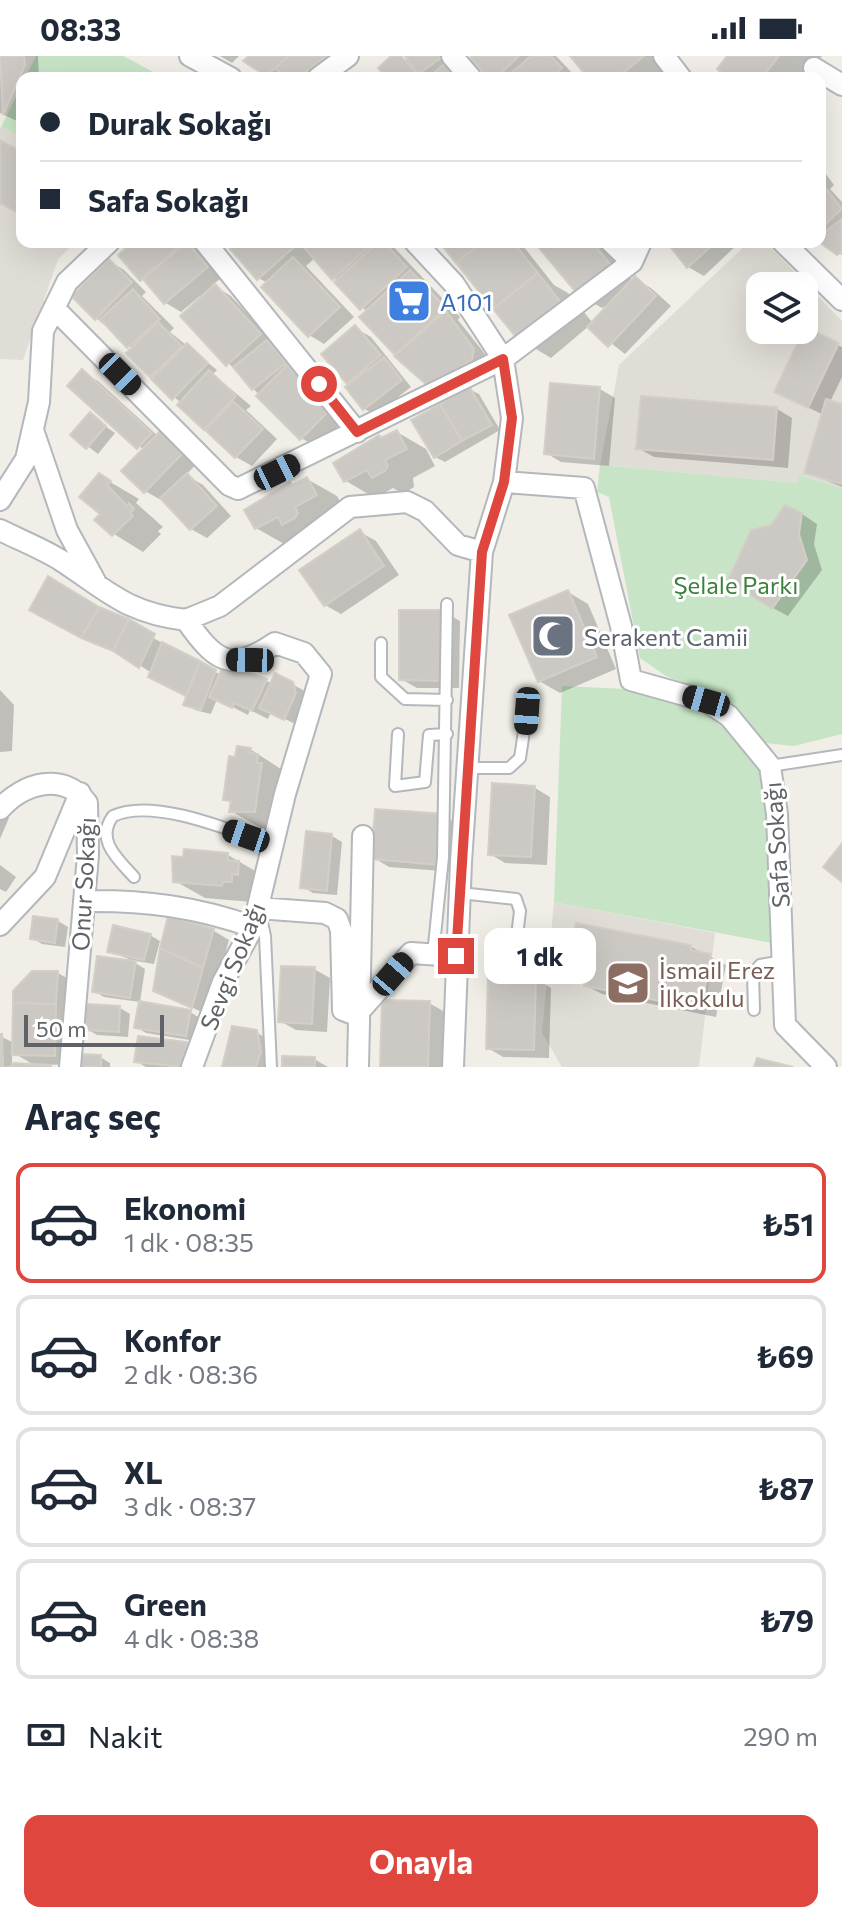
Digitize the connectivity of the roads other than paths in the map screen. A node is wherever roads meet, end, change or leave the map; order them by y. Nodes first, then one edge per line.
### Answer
1 (190, 56) edge
2 (348, 56) edge
3 (452, 56) edge
4 (664, 56) edge
5 (220, 72) edge
6 (326, 72) edge
7 (466, 72) edge
8 (676, 72) edge
9 (103, 248) edge
10 (210, 248) edge
11 (421, 248) edge
12 (617, 248) edge
13 (638, 248) edge
14 (789, 248) edge
15 (632, 262) junction
16 (842, 300) edge
17 (54, 308) junction
18 (503, 359) junction
19 (33, 430) junction
20 (357, 432) junction
21 (504, 482) junction
22 (0, 500) edge
23 (0, 530) edge
24 (482, 552) junction
25 (99, 587) junction
26 (447, 604) dead end
27 (186, 620) junction
28 (381, 643) dead end
29 (447, 700) junction
30 (527, 711) dead end
31 (398, 734) dead end
32 (447, 734) junction
33 (842, 755) edge
34 (770, 766) junction
35 (467, 768) junction
36 (80, 793) junction
37 (0, 809) edge
38 (363, 836) dead end
39 (273, 845) junction
40 (134, 877) dead end
41 (460, 893) junction
42 (84, 901) junction
43 (256, 917) junction
44 (0, 925) edge
45 (517, 936) dead end
46 (433, 955) junction
47 (456, 956) junction
48 (783, 961) junction
49 (754, 1010) dead end
50 (356, 1015) junction
51 (70, 1067) edge
52 (192, 1067) edge
53 (271, 1067) edge
54 (358, 1067) edge
55 (453, 1067) edge
56 (826, 1067) edge

1 - 5 street
2 - 6 street
3 - 7 street
4 - 8 street
9 - 17 street
10 - 20 street
11 - 18 street
12 - 15 street
13 - 15 street
14 - 16 street
15 - 18 street
17 - 19 street
17 - 20 street
18 - 20 street
18 - 21 street
19 - 22 street
19 - 25 street
21 - 24 street
21 - 34 street, Safa Sokağı
23 - 25 street
24 - 27 street
24 - 35 street
25 - 27 street
26 - 29 lane
27 - 39 street, Sevgi Sokağı
28 - 29 lane
29 - 32 lane
30 - 35 lane
31 - 32 lane
32 - 46 lane
33 - 34 lane
34 - 48 street, Safa Sokağı
35 - 41 street
36 - 37 street, Onur Sokağı
36 - 42 street, Onur Sokağı
36 - 44 street
38 - 50 street
39 - 40 lane
39 - 43 street, Sevgi Sokağı
41 - 45 lane
41 - 47 street
42 - 43 street
42 - 51 street, Onur Sokağı
43 - 50 street
43 - 52 street, Sevgi Sokağı
43 - 53 lane
46 - 47 street
46 - 50 street
47 - 55 street
48 - 49 lane
48 - 56 street, Safa Sokağı
50 - 54 street

